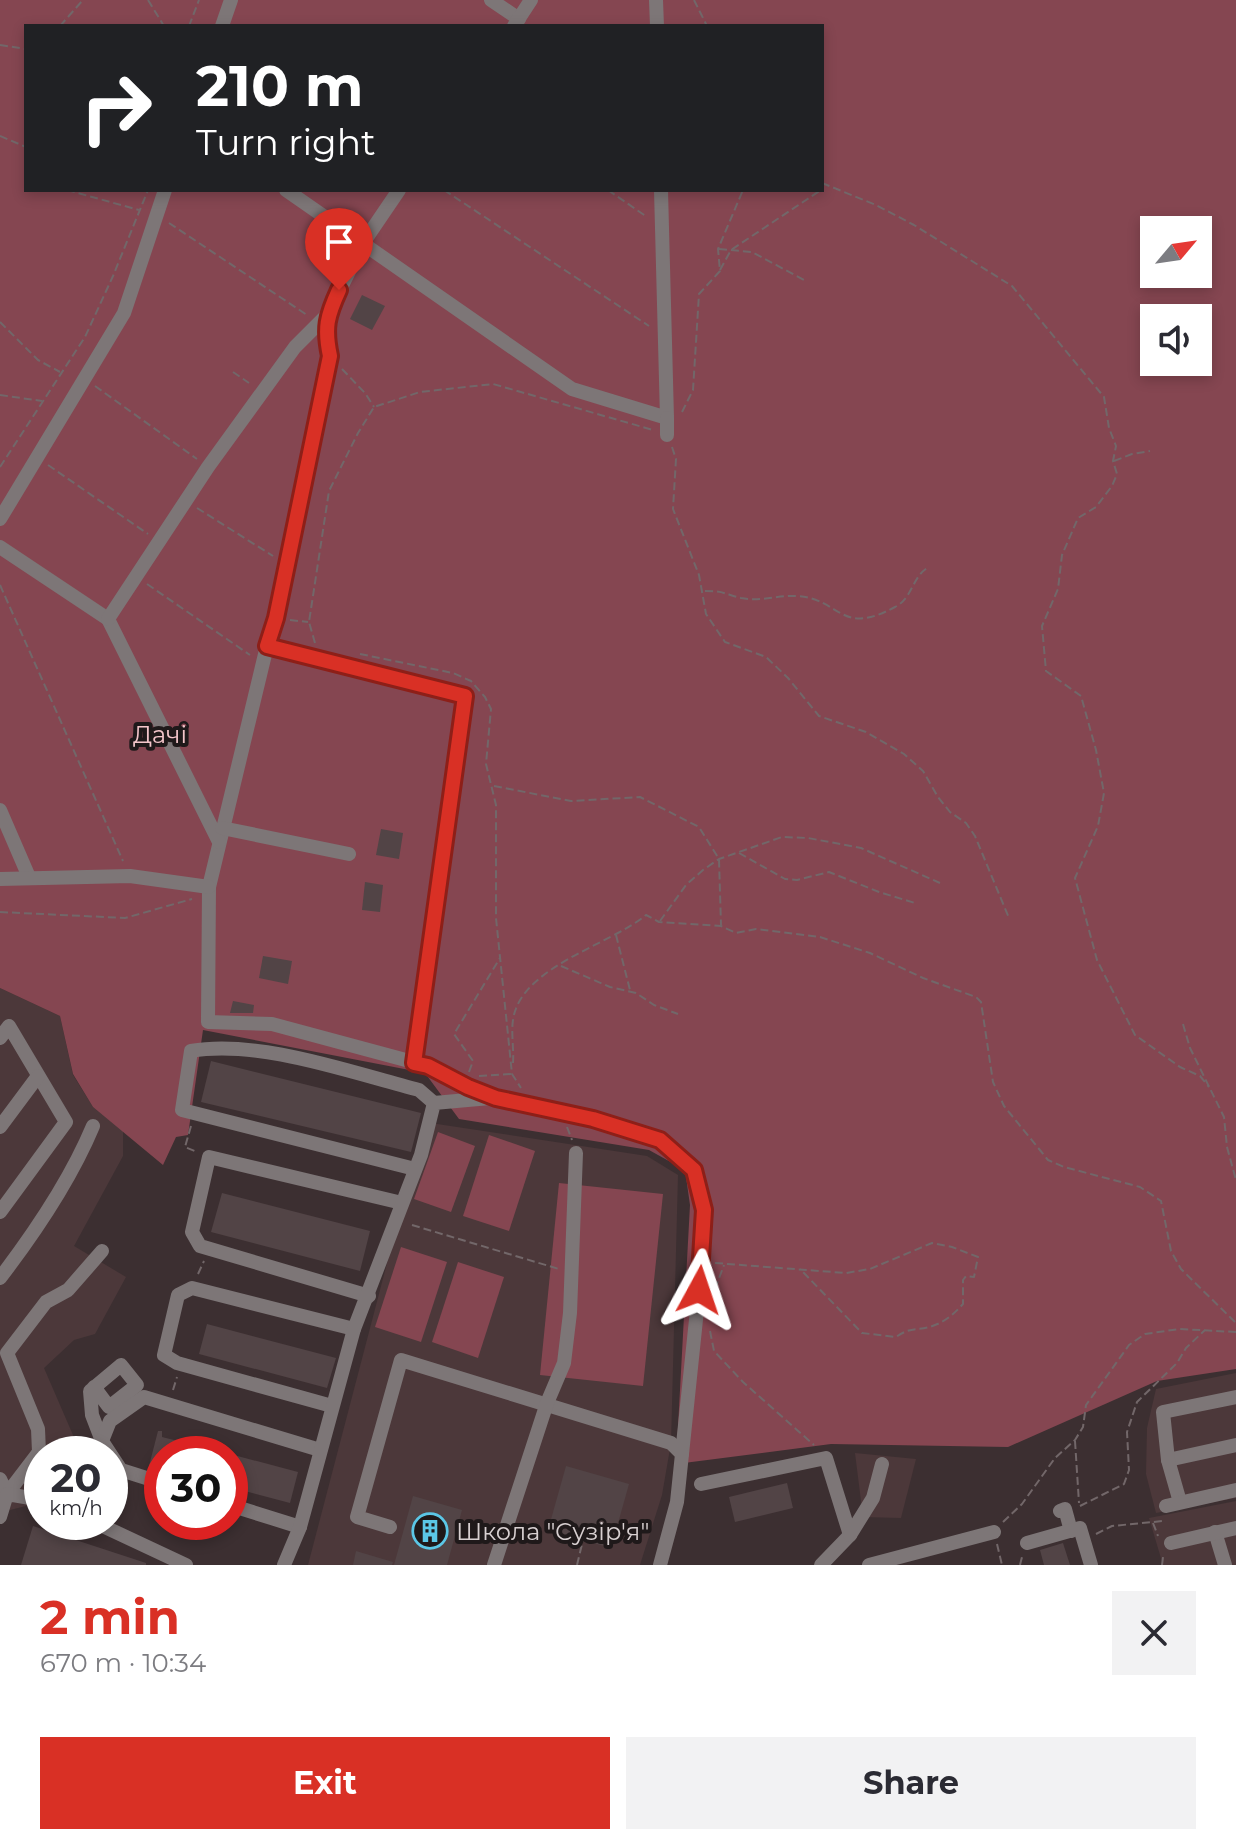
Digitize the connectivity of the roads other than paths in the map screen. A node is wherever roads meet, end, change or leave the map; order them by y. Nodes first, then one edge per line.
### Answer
1 (231, 0) edge
2 (491, 0) edge
3 (531, 0) edge
4 (656, 0) edge
5 (516, 23) edge
6 (223, 24) edge
7 (657, 24) edge
8 (164, 192) edge
9 (289, 192) edge
10 (398, 192) edge
11 (661, 192) edge
12 (363, 243) junction
13 (323, 318) junction
14 (667, 418) junction
15 (667, 435) road end
16 (0, 519) edge
17 (0, 547) edge
18 (108, 619) junction
19 (267, 646) junction
20 (0, 810) edge
21 (220, 835) junction
22 (349, 854) dead end
23 (29, 877) junction
24 (0, 879) edge
25 (209, 887) junction
26 (0, 1038) edge
27 (421, 1065) junction
28 (38, 1076) junction
29 (496, 1098) junction
30 (434, 1103) junction
31 (93, 1126) dead end
32 (0, 1127) edge
33 (576, 1153) road end
34 (415, 1169) junction
35 (402, 1203) junction
36 (0, 1212) edge
37 (102, 1251) dead end
38 (0, 1278) edge
39 (369, 1296) junction
40 (354, 1329) junction
41 (94, 1387) dead end
42 (1236, 1397) edge
43 (547, 1403) junction
44 (332, 1406) junction
45 (100, 1436) edge
46 (104, 1436) edge
47 (1236, 1445) edge
48 (676, 1449) junction
49 (320, 1450) junction
50 (1168, 1460) junction
51 (882, 1464) dead end
52 (0, 1479) edge
53 (701, 1484) dead end
54 (1236, 1490) edge
55 (7, 1494) junction
56 (24, 1497) edge
57 (248, 1511) edge
58 (1060, 1511) dead end
59 (0, 1517) edge
60 (300, 1527) junction
61 (390, 1527) dead end
62 (1236, 1528) edge
63 (1071, 1531) junction
64 (994, 1532) road end
65 (1215, 1532) junction
66 (850, 1535) junction
67 (128, 1538) edge
68 (1027, 1543) dead end
69 (1171, 1543) dead end
70 (186, 1565) edge
71 (284, 1565) edge
72 (494, 1565) edge
73 (660, 1565) edge
74 (821, 1565) edge
75 (869, 1565) edge
76 (1091, 1565) edge
77 (1225, 1565) edge

1 - 6 street
2 - 5 street
3 - 5 street
4 - 7 street
8 - 16 street
9 - 12 street
10 - 12 street
11 - 14 street
12 - 13 street
12 - 14 street
13 - 18 street
13 - 19 street
14 - 15 street
17 - 18 street
18 - 21 street
19 - 21 street
19 - 27 street
20 - 23 street
21 - 22 street
21 - 25 street
23 - 24 street
23 - 25 street
25 - 27 street
26 - 28 street
27 - 29 street
28 - 32 street
28 - 36 street
29 - 30 street
29 - 48 street
30 - 34 street
30 - 34 street
31 - 38 street
33 - 43 street
34 - 35 street
35 - 39 street
35 - 39 street
37 - 55 street
39 - 40 street
40 - 44 street
40 - 44 street
41 - 45 street
42 - 50 street
43 - 48 street
43 - 61 street
43 - 72 street
44 - 49 street
46 - 49 street
47 - 50 street
48 - 73 street
49 - 60 street
50 - 54 street
51 - 66 street
52 - 55 street
53 - 66 street
55 - 56 street
55 - 59 street
57 - 60 street
58 - 63 street
60 - 71 street
62 - 65 street
63 - 68 street
63 - 76 street
64 - 75 street
65 - 69 street
65 - 77 street
66 - 74 street
67 - 70 street

